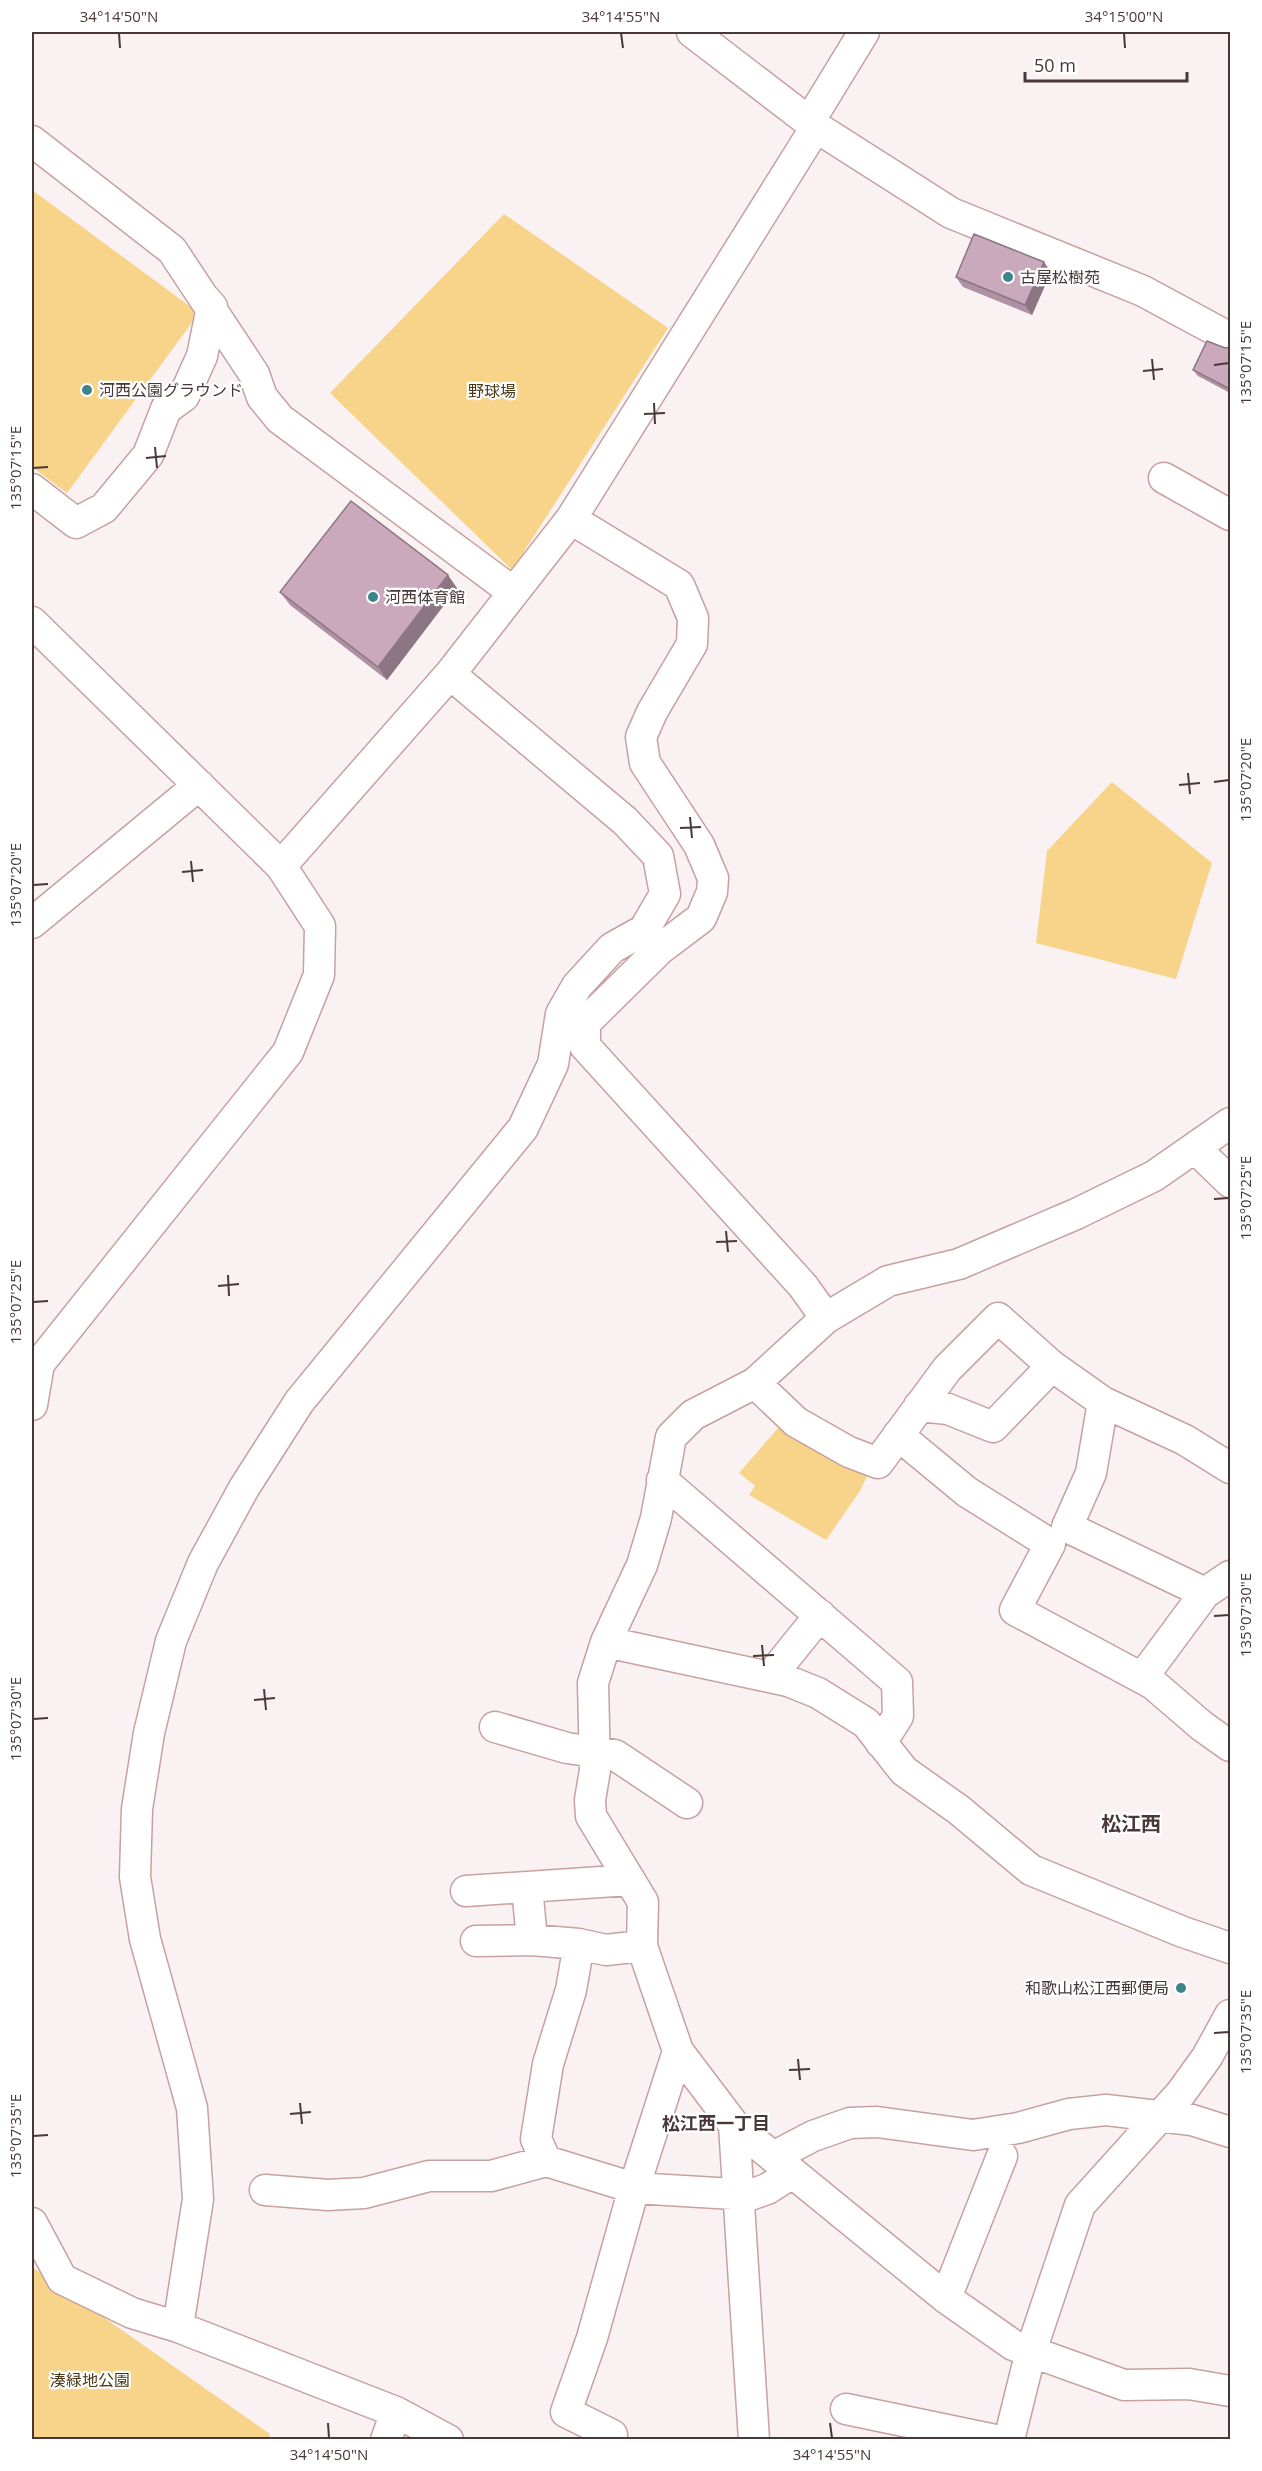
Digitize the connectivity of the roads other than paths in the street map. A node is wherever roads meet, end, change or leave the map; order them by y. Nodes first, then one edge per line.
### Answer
1 (692, 32) edge
2 (864, 32) edge
3 (813, 125) junction
4 (32, 141) edge
5 (32, 167) edge
6 (154, 236) junction
7 (212, 307) junction
8 (1230, 338) edge
9 (1164, 478) dead end
10 (32, 489) edge
11 (1230, 515) edge
12 (571, 519) junction
13 (513, 592) junction
14 (32, 622) edge
15 (450, 674) junction
16 (199, 785) junction
17 (281, 866) junction
18 (32, 923) edge
19 (652, 939) junction
20 (1230, 1123) edge
21 (1195, 1148) junction
22 (1230, 1182) edge
23 (826, 1318) junction
24 (35, 1357) edge
25 (1052, 1366) junction
26 (755, 1383) junction
27 (1103, 1402) junction
28 (32, 1405) edge
29 (919, 1406) junction
30 (898, 1435) junction
31 (1230, 1468) edge
32 (662, 1480) junction
33 (1230, 1576) edge
34 (1205, 1593) junction
35 (820, 1615) junction
36 (606, 1642) junction
37 (770, 1677) junction
38 (1142, 1678) junction
39 (495, 1727) dead end
40 (881, 1743) junction
41 (1230, 1746) edge
42 (595, 1750) junction
43 (687, 1803) dead end
44 (630, 1880) junction
45 (527, 1887) junction
46 (466, 1890) dead end
47 (532, 1940) junction
48 (476, 1941) dead end
49 (579, 1944) junction
50 (642, 1946) junction
51 (1230, 1948) edge
52 (1230, 2015) edge
53 (678, 2051) junction
54 (1160, 2116) junction
55 (734, 2125) junction
56 (1230, 2132) edge
57 (1002, 2156) dead end
58 (546, 2161) junction
59 (783, 2165) junction
60 (634, 2188) junction
61 (265, 2190) dead end
62 (738, 2194) junction
63 (32, 2223) edge
64 (946, 2298) junction
65 (178, 2327) junction
66 (1030, 2351) junction
67 (1230, 2391) edge
68 (846, 2409) dead end
69 (391, 2426) edge
70 (448, 2439) edge
71 (610, 2439) edge
72 (754, 2439) edge
73 (995, 2439) edge
74 (1010, 2439) edge

1 - 3 street
2 - 3 street
3 - 8 street
3 - 12 street
4 - 6 street
5 - 6 street
6 - 7 street
7 - 10 street
7 - 13 street
9 - 11 street
12 - 13 street
12 - 19 street
13 - 15 street
14 - 16 street
15 - 17 street
15 - 19 street
16 - 17 street
16 - 18 street
17 - 24 street
19 - 23 street
19 - 65 street
20 - 21 street
21 - 22 street
21 - 23 street
23 - 26 street
24 - 28 street
25 - 27 street
25 - 29 street
25 - 29 street
26 - 30 street
26 - 32 street
27 - 31 street
27 - 34 street
29 - 30 street
30 - 38 street
32 - 35 street
32 - 36 street
33 - 34 street
34 - 38 street
35 - 37 street
35 - 40 street
36 - 37 street
36 - 42 street
37 - 40 street
38 - 41 street
39 - 42 street
40 - 51 street
42 - 43 street
42 - 44 street
44 - 45 street
44 - 50 street
45 - 46 street
45 - 47 street
47 - 48 street
47 - 49 street
49 - 50 street
49 - 58 street
50 - 53 street
52 - 54 street
53 - 55 street
53 - 60 street
54 - 56 street
54 - 59 street
54 - 66 street
55 - 59 street
55 - 62 street
57 - 64 street
58 - 60 street
58 - 61 street
59 - 62 street
59 - 64 street
60 - 62 street
60 - 71 street
62 - 72 street
63 - 65 street
64 - 66 street
65 - 69 street
66 - 67 street
66 - 74 street
68 - 73 street
69 - 70 street

